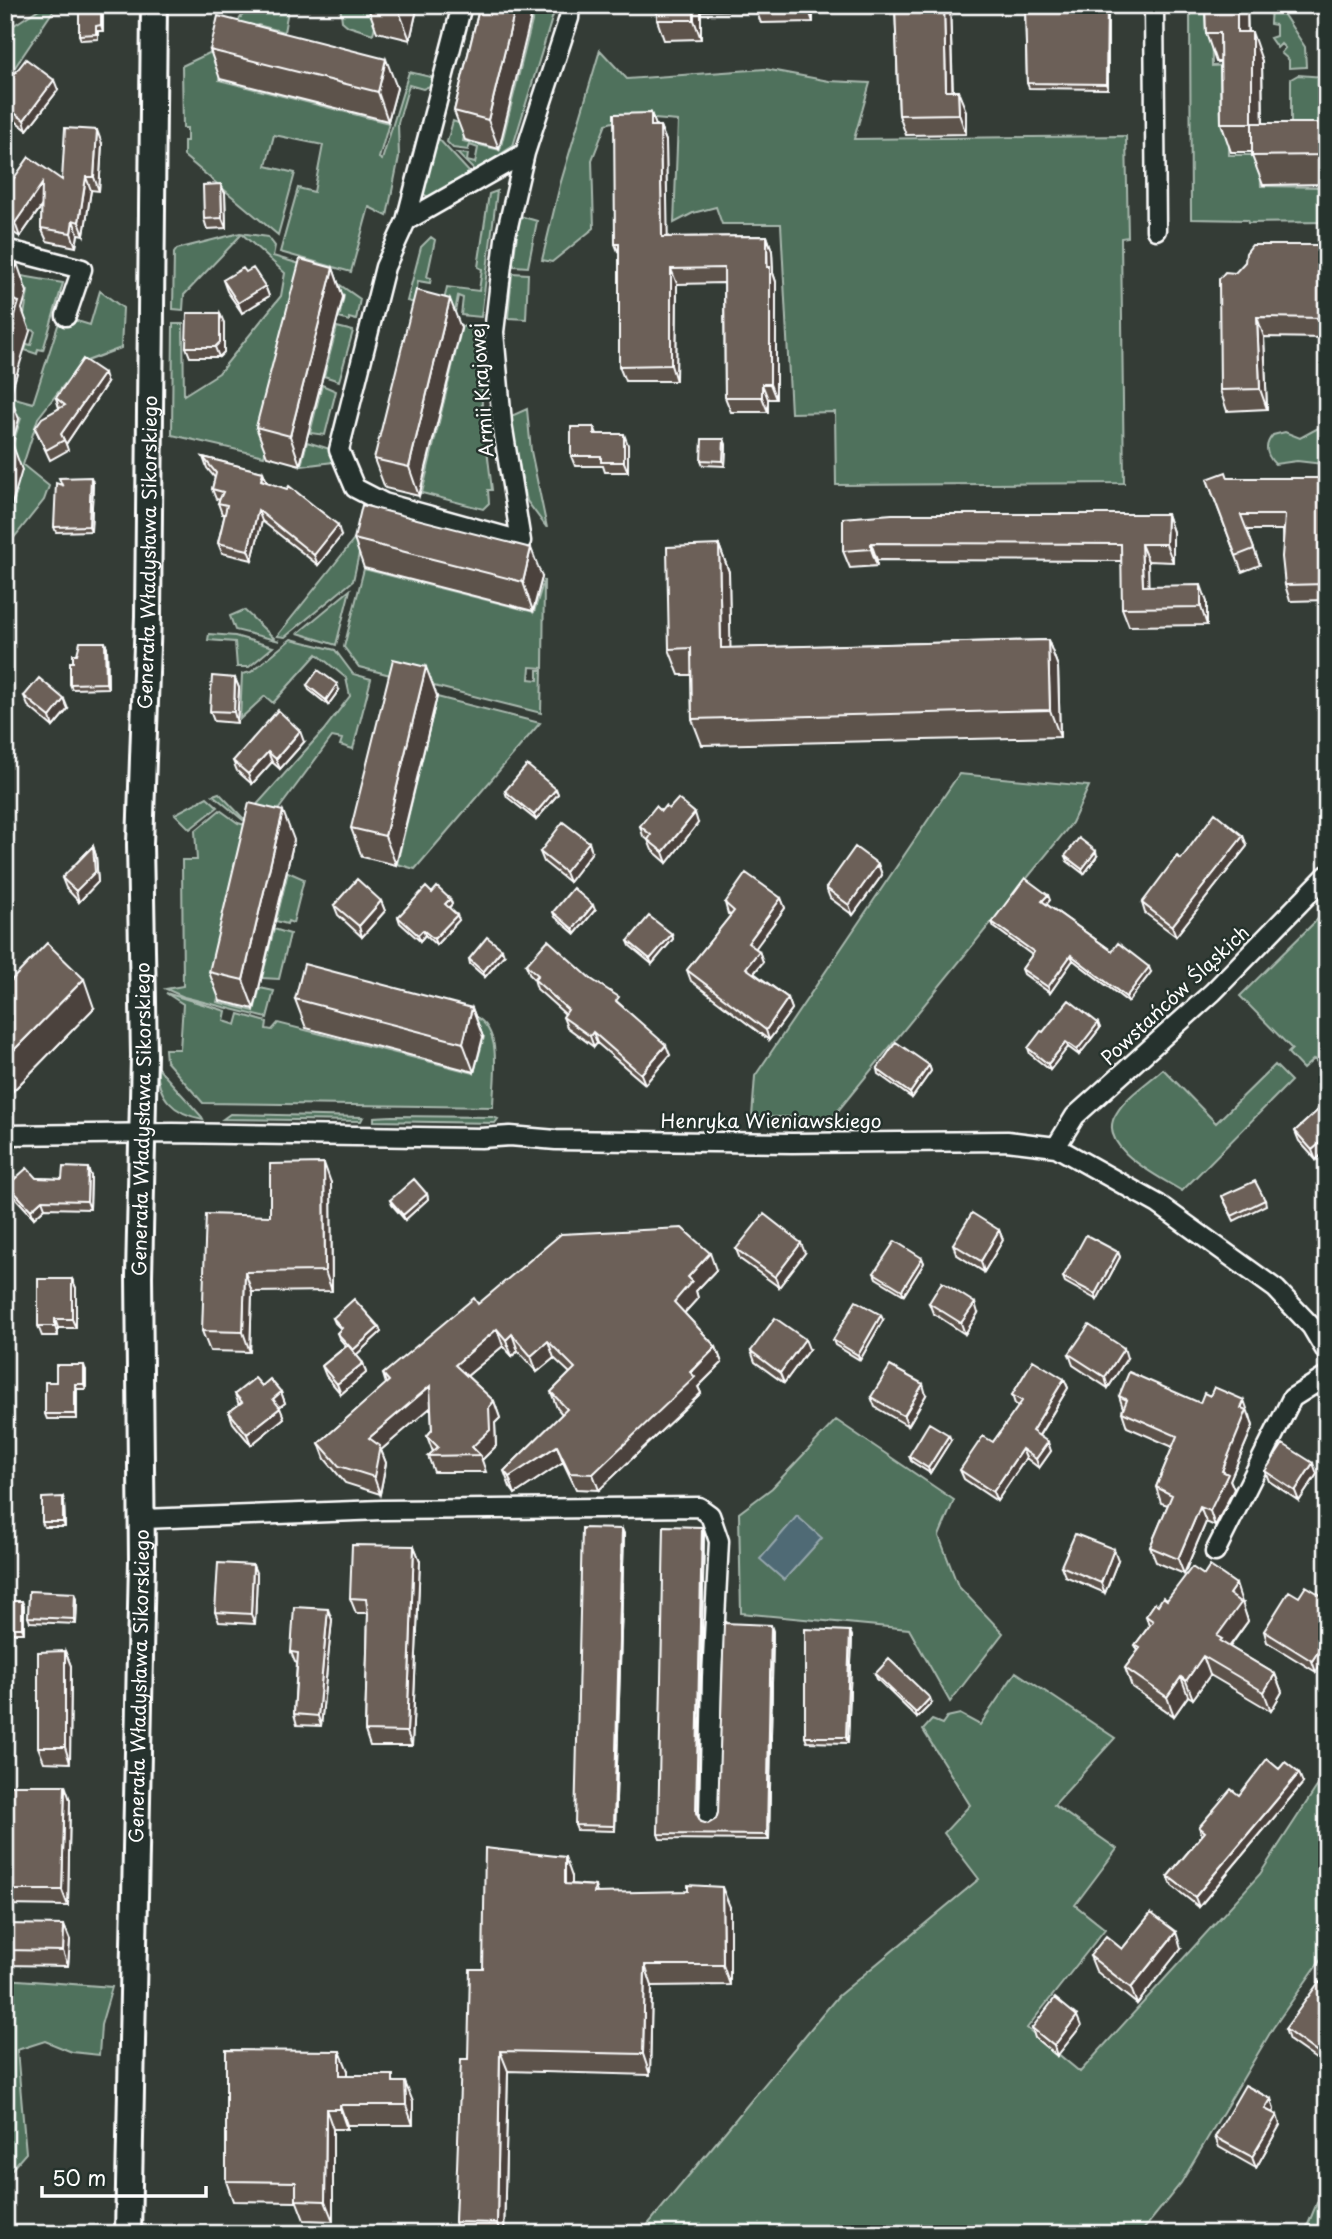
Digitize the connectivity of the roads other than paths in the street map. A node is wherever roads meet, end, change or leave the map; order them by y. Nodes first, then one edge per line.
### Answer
1 (154, 5) edge
2 (462, 5) edge
3 (570, 5) edge
4 (1154, 5) edge
5 (525, 153) junction
6 (406, 221) junction
7 (1156, 230) dead end
8 (5, 249) edge
9 (66, 316) dead end
10 (1327, 875) edge
11 (141, 1134) junction
12 (5, 1135) edge
13 (1056, 1147) junction
14 (1327, 1353) edge
15 (1327, 1376) edge
16 (143, 1520) junction
17 (1215, 1552) dead end
18 (709, 1818) dead end
19 (128, 2234) edge

1 - 11 street, Generała Władysława Sikorskiego
2 - 6 street
3 - 5 street, Armii Krajowej
4 - 7 street
5 - 6 street
5 - 6 street, Armii Krajowej
8 - 9 street
10 - 13 street, Powstańców Śląskich
11 - 12 street, Henryka Wieniawskiego
11 - 13 street, Henryka Wieniawskiego
11 - 16 street, Generała Władysława Sikorskiego
13 - 14 street, Henryka Wieniawskiego
15 - 17 street
16 - 18 street
16 - 19 street, Generała Władysława Sikorskiego

